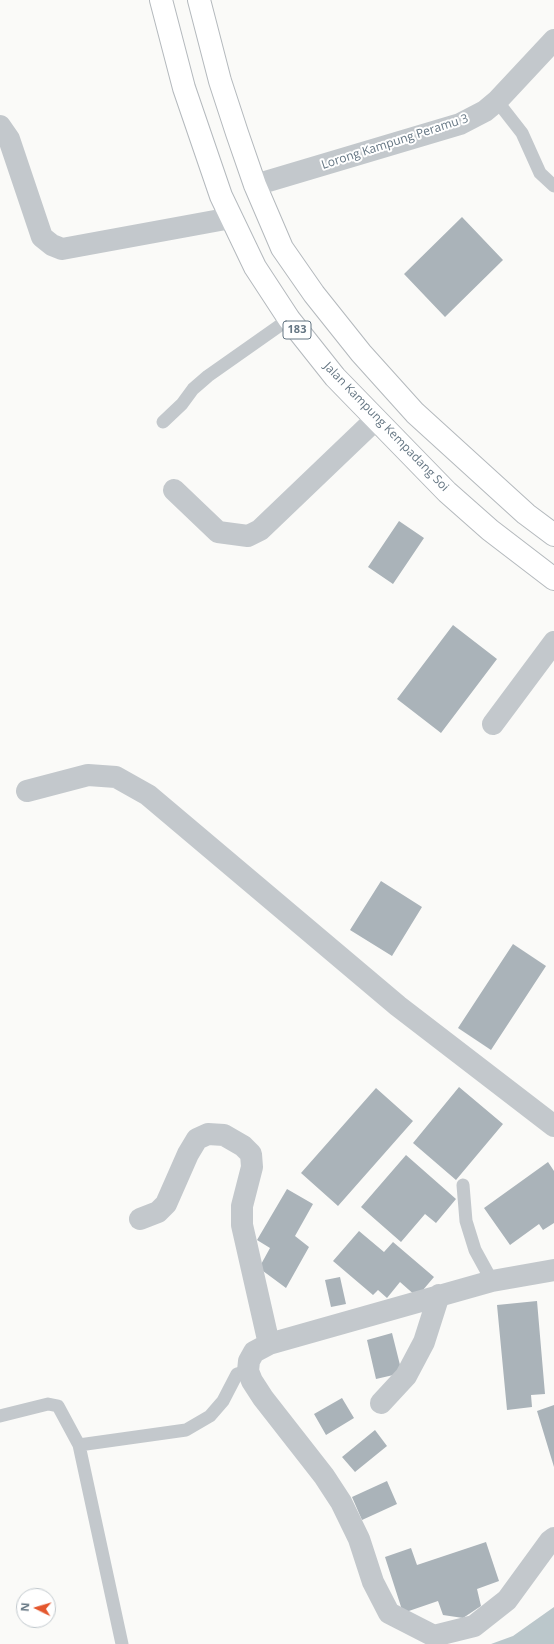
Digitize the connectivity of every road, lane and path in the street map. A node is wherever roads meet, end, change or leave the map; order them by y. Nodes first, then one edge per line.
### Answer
1 (161, 0) edge
2 (199, 0) edge
3 (554, 40) edge
4 (497, 101) junction
5 (0, 126) edge
6 (255, 185) junction
7 (554, 186) edge
8 (231, 218) junction
9 (289, 319) junction
10 (376, 419) junction
11 (163, 422) dead end
12 (174, 490) dead end
13 (554, 535) edge
14 (554, 579) edge
15 (554, 642) edge
16 (493, 724) dead end
17 (27, 791) dead end
18 (554, 1126) edge
19 (463, 1185) dead end
20 (140, 1219) dead end
21 (554, 1270) edge
22 (492, 1281) junction
23 (439, 1295) junction
24 (269, 1344) junction
25 (248, 1371) junction
26 (381, 1403) dead end
27 (0, 1416) edge
28 (78, 1445) junction
29 (554, 1538) edge
30 (122, 1644) edge

1 - 8 highway, Jalan Kampung Kempadang Soi / 183
2 - 6 highway
3 - 4 street, Lorong Kampung Peramu 3
4 - 6 street, Lorong Kampung Peramu 3
4 - 7 lane
5 - 8 street
6 - 13 highway
8 - 9 highway, Jalan Kampung Kempadang Soi / 183
9 - 10 highway, Jalan Kampung Kempadang Soi / 183
9 - 11 lane
10 - 12 street
10 - 14 highway, Jalan Kampung Kempadang Soi / 183
15 - 16 street
17 - 18 street
19 - 22 lane
20 - 24 street
21 - 22 street
22 - 23 street
23 - 24 street
23 - 26 street
24 - 25 street
25 - 28 lane
25 - 29 street
27 - 28 lane
28 - 30 lane

